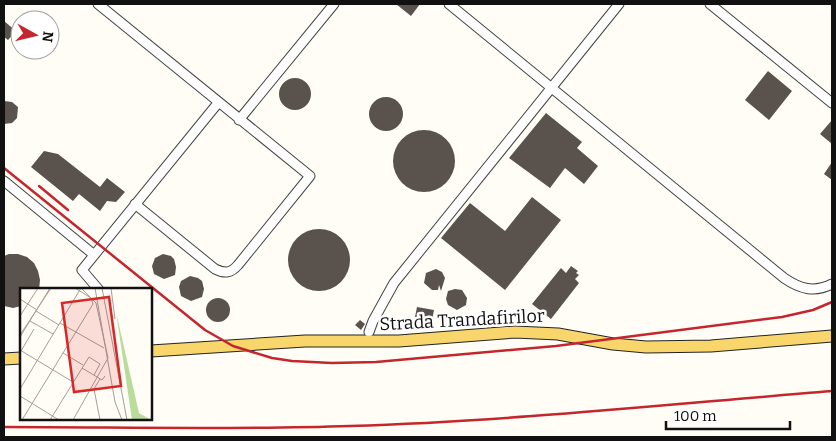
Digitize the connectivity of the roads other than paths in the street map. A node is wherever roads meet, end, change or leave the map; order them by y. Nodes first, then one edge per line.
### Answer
1 (98, 4) edge
2 (334, 4) edge
3 (448, 4) edge
4 (619, 4) edge
5 (710, 4) edge
6 (551, 87) junction
7 (218, 103) junction
8 (832, 103) edge
9 (239, 120) junction
10 (4, 181) edge
11 (135, 204) junction
12 (93, 254) junction
13 (832, 284) edge
14 (97, 288) edge
15 (369, 332) dead end
16 (832, 336) edge
17 (152, 351) edge
18 (4, 358) edge
19 (20, 358) edge

1 - 7 lane
2 - 9 lane
3 - 6 lane
4 - 6 lane
5 - 8 lane
6 - 13 lane
6 - 15 lane
7 - 9 lane
7 - 11 lane
9 - 11 lane
10 - 12 lane
11 - 12 lane
12 - 14 lane
16 - 17 main road, Strada Trandafirilor
18 - 19 main road

